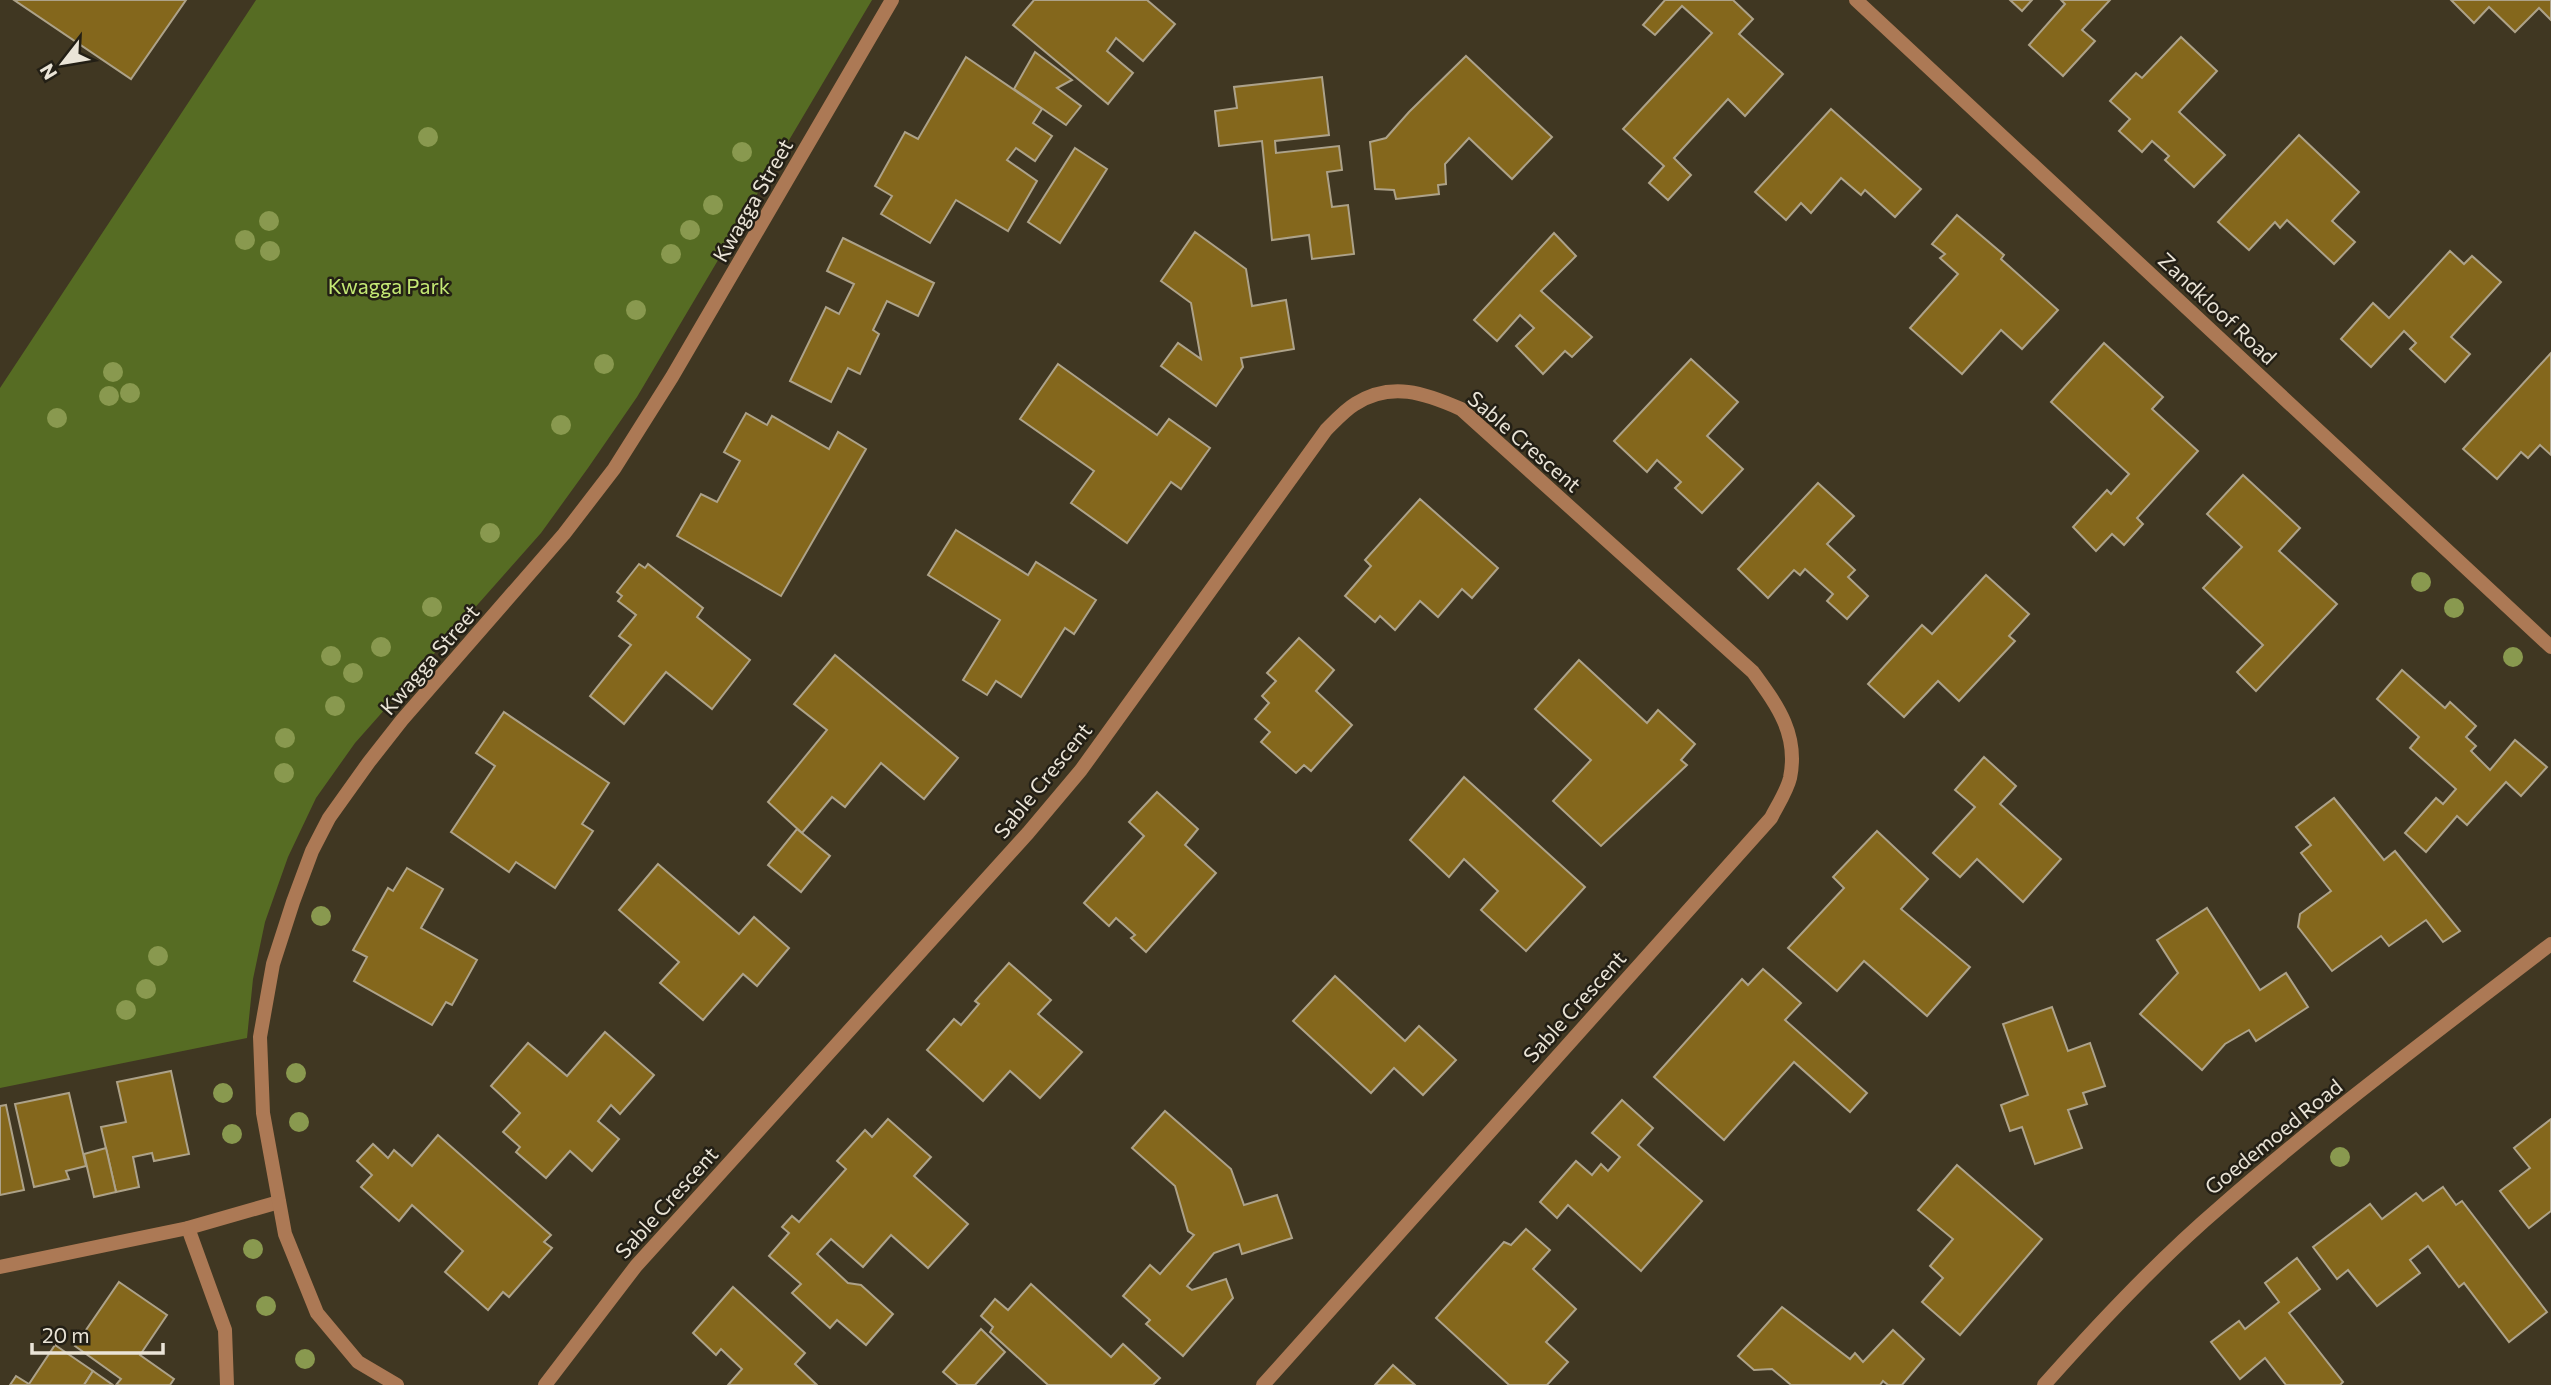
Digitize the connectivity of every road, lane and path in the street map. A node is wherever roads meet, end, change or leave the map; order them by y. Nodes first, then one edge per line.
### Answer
1 (892, 0) edge
2 (1856, 0) edge
3 (2551, 647) edge
4 (2551, 944) edge
5 (279, 1202) junction
6 (188, 1228) junction
7 (0, 1267) edge
8 (227, 1385) edge
9 (397, 1385) edge
10 (545, 1385) edge
11 (1263, 1385) edge
12 (2044, 1385) edge

1 - 5 street, Kwagga Street
2 - 3 street, Zandkloof Road
4 - 12 street, Goedemoed Road
5 - 6 street
5 - 9 street, Kwagga Street
6 - 7 street
6 - 8 street
10 - 11 street, Sable Crescent

